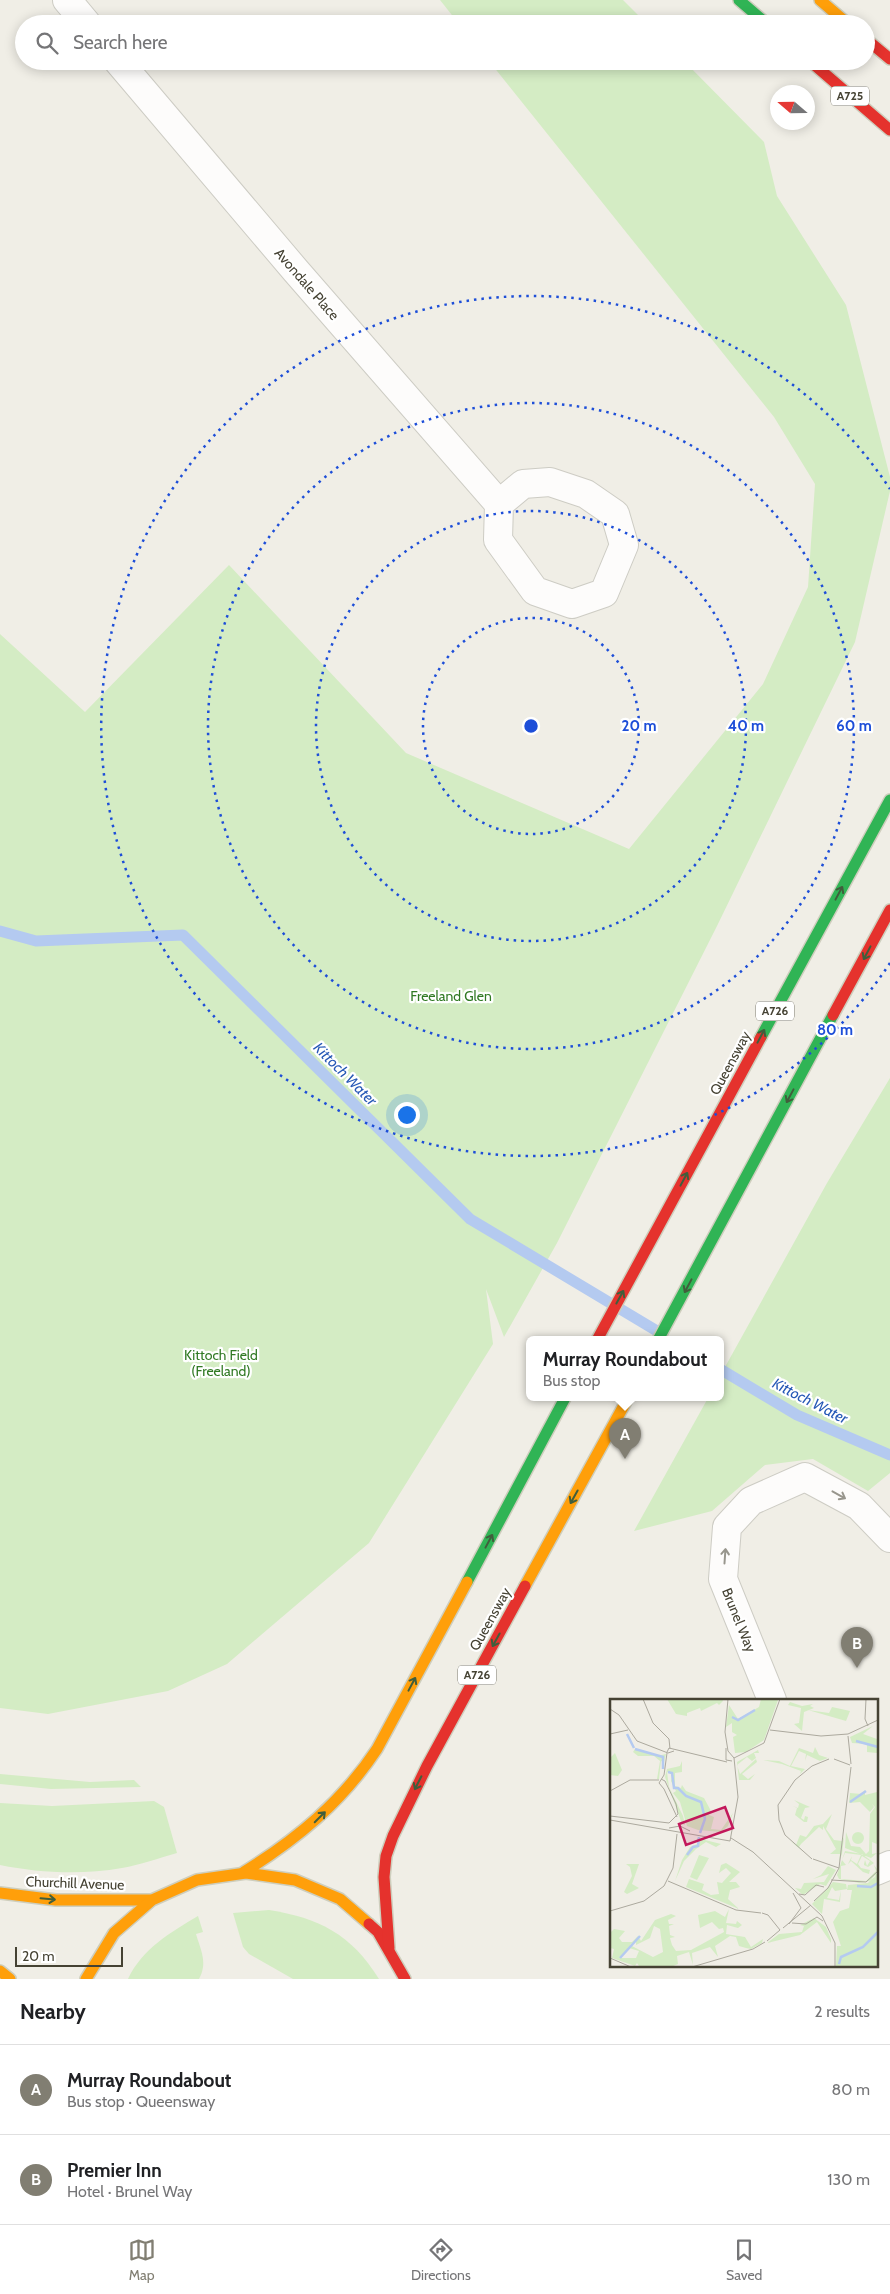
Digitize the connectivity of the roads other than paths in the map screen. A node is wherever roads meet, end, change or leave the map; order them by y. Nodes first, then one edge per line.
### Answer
1 (67, 0) edge
2 (739, 0) edge
3 (820, 0) edge
4 (80, 15) edge
5 (756, 15) edge
6 (838, 15) edge
7 (875, 46) edge
8 (890, 59) edge
9 (126, 70) edge
10 (820, 70) edge
11 (890, 130) edge
12 (499, 504) junction
13 (890, 800) edge
14 (890, 910) edge
15 (599, 1336) edge
16 (660, 1336) edge
17 (563, 1401) edge
18 (626, 1401) edge
19 (890, 1538) edge
20 (772, 1699) edge
21 (890, 1866) edge
22 (878, 1870) edge
23 (244, 1872) junction
24 (0, 1893) edge
25 (150, 1900) junction
26 (389, 1948) junction
27 (0, 1971) edge
28 (10, 1979) edge
29 (86, 1979) edge
30 (405, 1979) edge

1 - 4 street
2 - 5 main road
3 - 6 main road
7 - 8 main road
9 - 12 street, Avondale Place
10 - 11 main road, A725
12 - 12 street
15 -> 13 main road, Queensway / A726
14 -> 16 main road
23 -> 17 main road, A726
18 -> 26 main road, Queensway / A726
20 -> 19 street, Brunel Way
21 - 22 street
23 - 25 main road, A726
23 - 26 main road, A726
24 -> 25 main road, Churchill Avenue
25 - 29 main road, A726
26 - 30 main road, A726
27 - 28 main road

